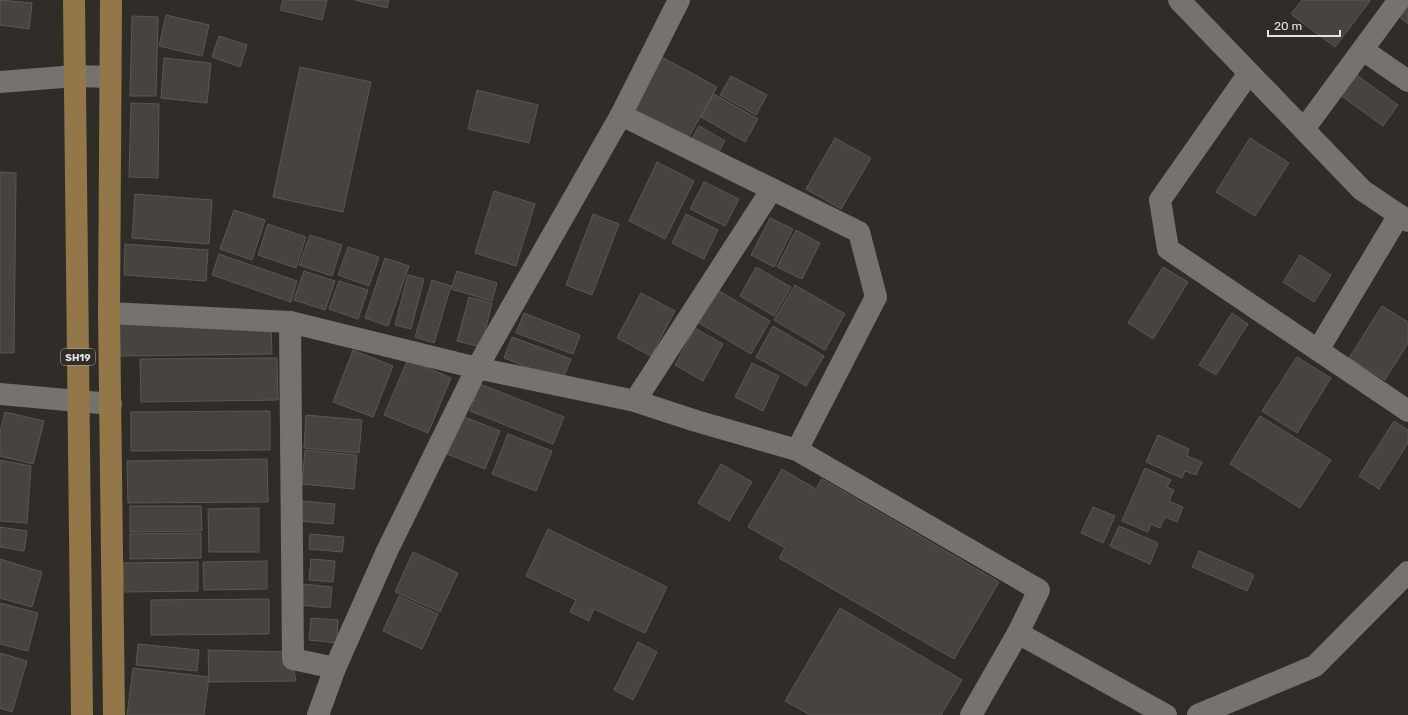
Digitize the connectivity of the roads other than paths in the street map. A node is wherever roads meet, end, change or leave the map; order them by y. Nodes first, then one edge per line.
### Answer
1 (74, 0) edge
2 (111, 0) edge
3 (1179, 0) edge
4 (1399, 0) edge
5 (680, 1) edge
6 (1363, 50) junction
7 (1249, 73) junction
8 (75, 76) junction
9 (110, 77) junction
10 (1408, 81) edge
11 (0, 82) edge
12 (621, 115) junction
13 (1304, 129) junction
14 (772, 189) junction
15 (1404, 218) edge
16 (109, 313) junction
17 (290, 322) junction
18 (1318, 350) junction
19 (477, 368) junction
20 (0, 394) edge
21 (79, 401) junction
22 (636, 401) junction
23 (111, 404) junction
24 (1408, 411) edge
25 (797, 450) junction
26 (1408, 572) edge
27 (1018, 633) junction
28 (335, 668) junction
29 (82, 715) edge
30 (114, 715) edge
31 (318, 715) edge
32 (971, 715) edge
33 (1166, 715) edge
34 (1198, 715) edge

1 - 8 main road, SH19
2 - 9 main road, SH19
3 - 7 street
4 - 6 street
5 - 12 street
6 - 10 street
6 - 13 street
7 - 13 street
7 - 18 street
8 - 9 street
8 - 11 street
8 - 21 main road, SH19
9 - 16 main road, SH19
12 - 14 street
12 - 19 street
13 - 15 street
14 - 22 street
14 - 25 street
15 - 18 street
16 - 17 street
16 - 23 main road, SH19
17 - 19 street
17 - 28 street
18 - 24 street
19 - 22 street
19 - 28 street
20 - 21 street
21 - 23 street
21 - 29 main road, SH19
22 - 25 street
23 - 30 main road, SH19
25 - 27 street
26 - 34 street
27 - 32 street
27 - 33 street
28 - 31 street

